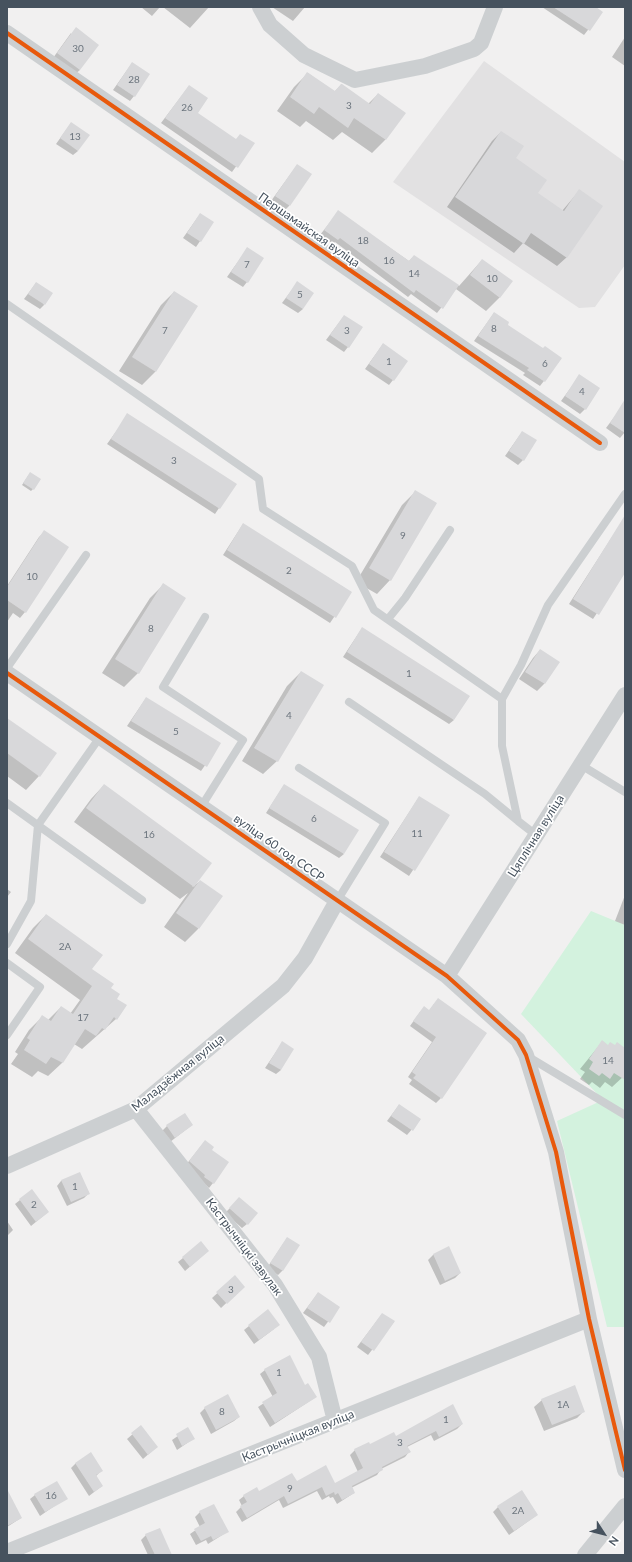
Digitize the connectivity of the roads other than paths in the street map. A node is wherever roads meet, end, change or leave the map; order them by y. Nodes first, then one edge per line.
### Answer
1 (260, 7) edge
2 (495, 7) edge
3 (7, 33) edge
4 (7, 304) edge
5 (600, 443) dead end
6 (625, 494) edge
7 (621, 508) edge
8 (450, 530) dead end
9 (86, 555) dead end
10 (205, 617) dead end
11 (388, 619) junction
12 (7, 668) edge
13 (7, 673) edge
14 (625, 695) edge
15 (502, 699) junction
16 (349, 702) dead end
17 (100, 737) junction
18 (581, 765) junction
19 (299, 768) dead end
20 (625, 792) edge
21 (7, 803) edge
22 (201, 807) junction
23 (518, 820) junction
24 (38, 825) junction
25 (536, 835) junction
26 (142, 900) dead end
27 (337, 901) junction
28 (7, 944) edge
29 (7, 963) edge
30 (447, 976) junction
31 (7, 1035) edge
32 (526, 1055) junction
33 (136, 1109) junction
34 (625, 1114) edge
35 (7, 1166) edge
36 (589, 1319) junction
37 (335, 1421) junction
38 (625, 1470) edge
39 (625, 1506) edge
40 (7, 1552) edge
41 (585, 1555) edge

1 - 2 street
3 - 5 street, Першамайская вуліца
4 - 11 lane
6 - 7 lane
7 - 15 lane
8 - 11 lane
9 - 12 lane
10 - 22 lane
11 - 15 lane
13 - 17 street, вуліца 60 год СССР
14 - 18 street, Цяплічная вуліца
15 - 23 lane
16 - 23 lane
17 - 22 street, вуліца 60 год СССР
17 - 24 lane
18 - 20 lane
18 - 25 street, Цяплічная вуліца
19 - 27 lane
21 - 24 lane
22 - 27 street, вуліца 60 год СССР
23 - 25 lane
24 - 26 lane
24 - 28 lane
25 - 30 street, Цяплічная вуліца
27 - 30 street, вуліца 60 год СССР
27 - 33 street, Маладзёжная вуліца
29 - 31 lane
30 - 32 street, вуліца 60 год СССР
32 - 34 lane
32 - 36 street, вуліца 60 год СССР
33 - 35 street, Маладзёжная вуліца
33 - 37 street, Кастрычніцкі завулак
36 - 37 street, Кастрычніцкая вуліца
36 - 38 street, вуліца 60 год СССР
37 - 40 street, Кастрычніцкая вуліца
39 - 41 street

